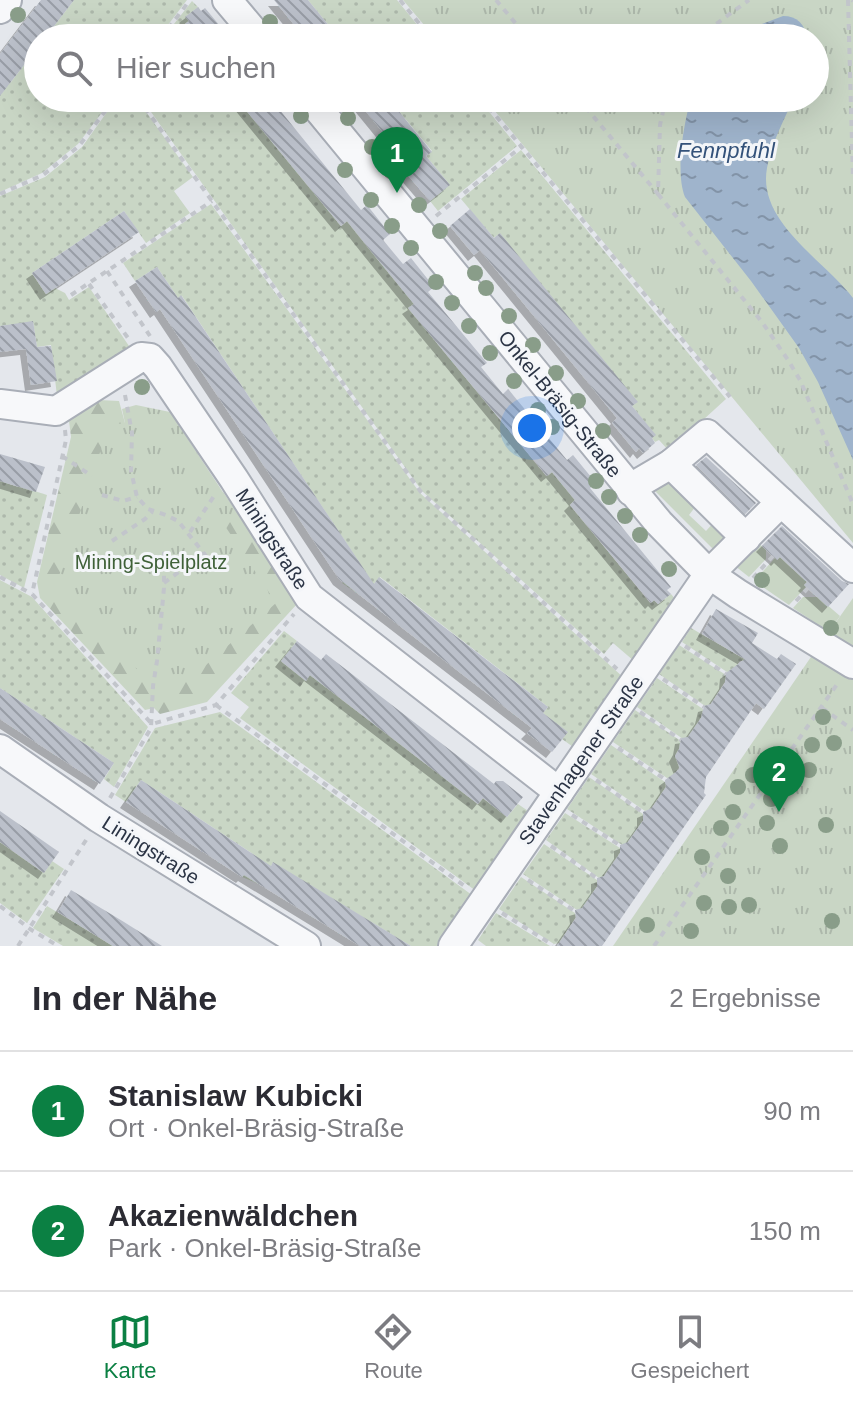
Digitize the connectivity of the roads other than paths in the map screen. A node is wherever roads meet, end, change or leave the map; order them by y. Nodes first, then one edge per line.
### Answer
1 (7, 0) edge
2 (227, 0) edge
3 (0, 9) edge
4 (247, 24) edge
5 (321, 112) edge
6 (0, 404) edge
7 (671, 464) junction
8 (631, 491) junction
9 (781, 502) junction
10 (746, 538) junction
11 (853, 568) edge
12 (709, 574) junction
13 (852, 663) edge
14 (0, 749) edge
15 (556, 796) junction
16 (306, 946) edge
17 (453, 946) edge

1 - 3 street
2 - 4 street
5 - 8 street, Onkel-Bräsig-Straße
6 - 15 street, Miningstraße
7 - 8 street
7 - 9 street
7 - 10 street
8 - 12 street, Onkel-Bräsig-Straße
9 - 10 street, Stavenhagener Straße
9 - 11 street
10 - 12 street, Stavenhagener Straße
12 - 13 street, Onkel-Bräsig-Straße
12 - 15 street, Stavenhagener Straße
14 - 16 street, Liningstraße
15 - 17 street, Stavenhagener Straße

